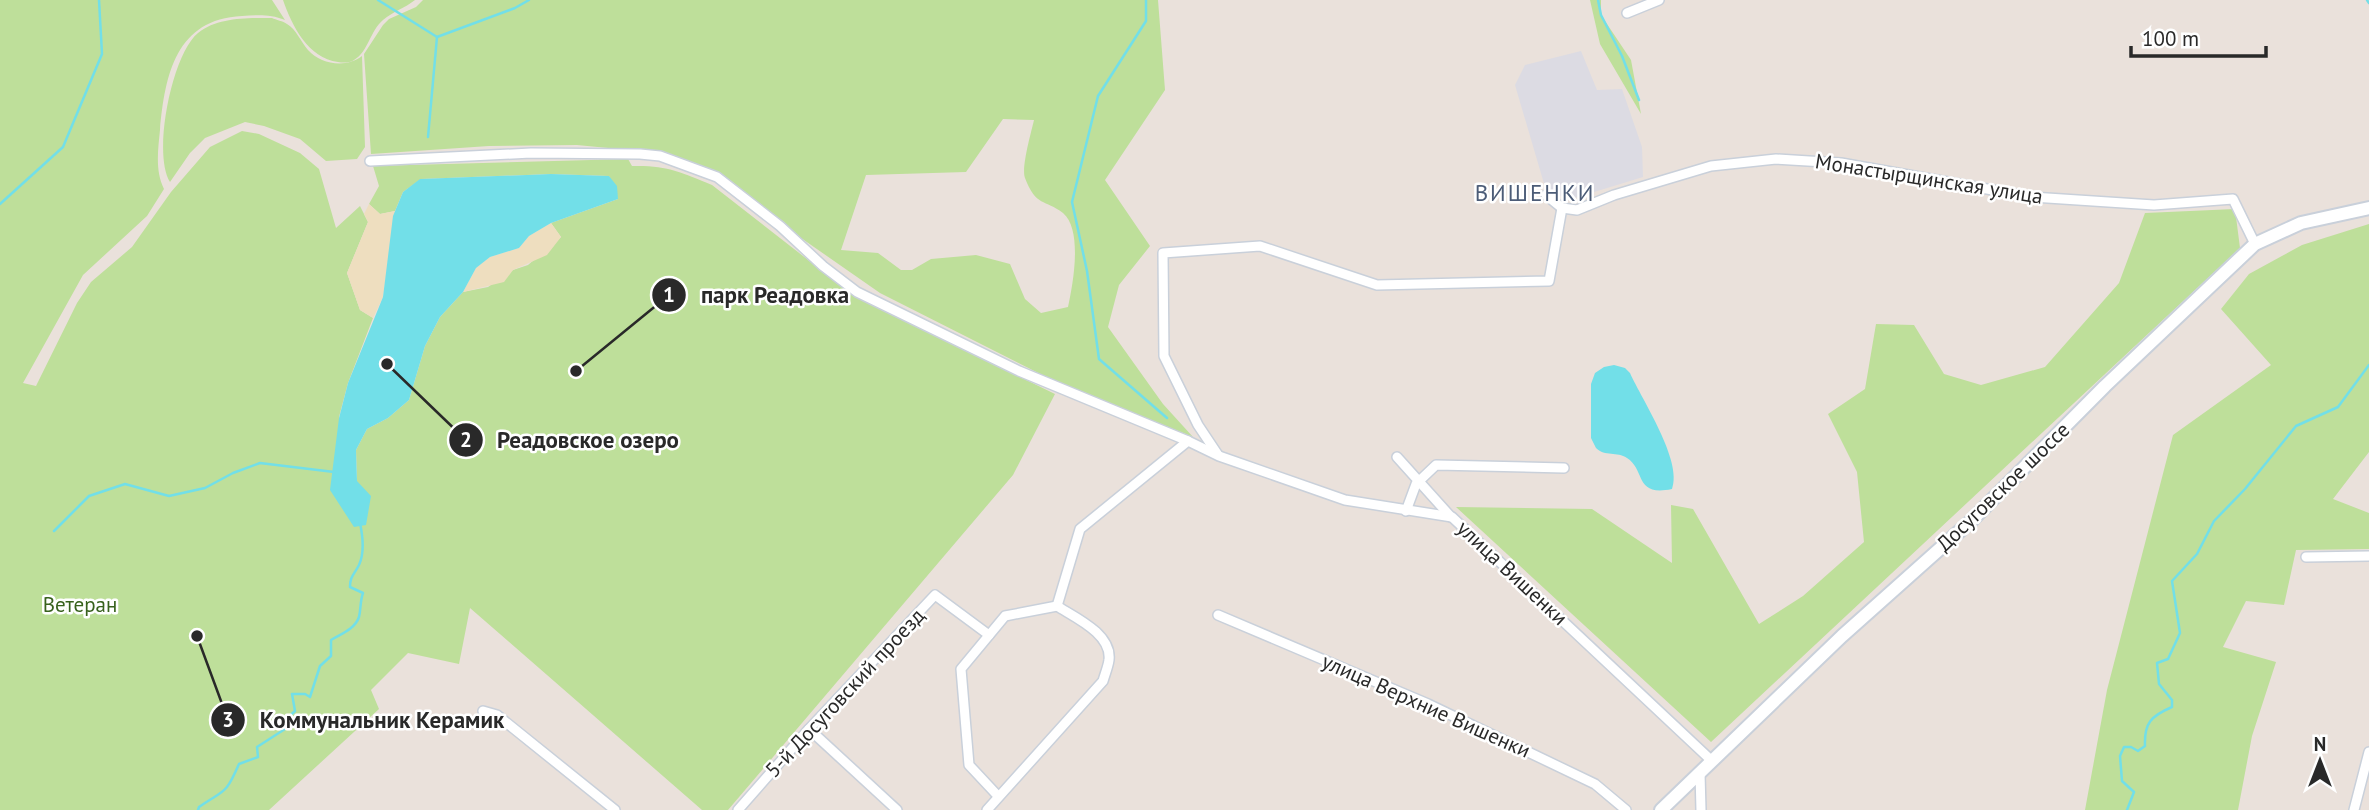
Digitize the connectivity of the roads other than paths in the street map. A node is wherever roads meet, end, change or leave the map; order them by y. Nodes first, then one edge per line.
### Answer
1 (1659, 0) edge
2 (1627, 13) dead end
3 (370, 161) dead end
4 (1546, 195) dead end
5 (1562, 208) junction
6 (2369, 208) edge
7 (2255, 244) junction
8 (1188, 441) junction
9 (1219, 456) junction
10 (1397, 457) dead end
11 (1564, 468) dead end
12 (1418, 481) junction
13 (1406, 511) junction
14 (1453, 518) junction
15 (2369, 556) edge
16 (2306, 557) dead end
17 (1057, 606) junction
18 (1218, 615) dead end
19 (989, 635) junction
20 (483, 711) dead end
21 (809, 729) junction
22 (2369, 752) edge
23 (1712, 761) junction
24 (1700, 773) junction
25 (998, 796) junction
26 (615, 810) edge
27 (738, 810) edge
28 (897, 810) edge
29 (987, 810) edge
30 (1626, 810) edge
31 (1661, 810) edge
32 (1701, 810) edge
33 (2354, 810) edge

1 - 2 street
3 - 8 street, улица Вишенки
4 - 5 street
5 - 7 street, Монастырщинская улица
5 - 9 street
6 - 7 main road, Досуговское шоссе
7 - 23 main road, Досуговское шоссе
8 - 9 street, улица Вишенки
8 - 17 street
9 - 13 street, улица Вишенки
10 - 12 street
11 - 12 street
12 - 13 street
12 - 14 street
13 - 14 street, улица Вишенки
14 - 23 street, улица Вишенки
15 - 16 street
17 - 19 street
17 - 25 street
18 - 30 street, улица Верхние Вишенки
19 - 21 street, 5-й Досуговский проезд
19 - 25 street
20 - 26 street
21 - 27 street, 5-й Досуговский проезд
21 - 28 street
22 - 33 street
23 - 24 main road, Досуговское шоссе
24 - 31 main road, Досуговское шоссе
24 - 32 street
25 - 29 street

